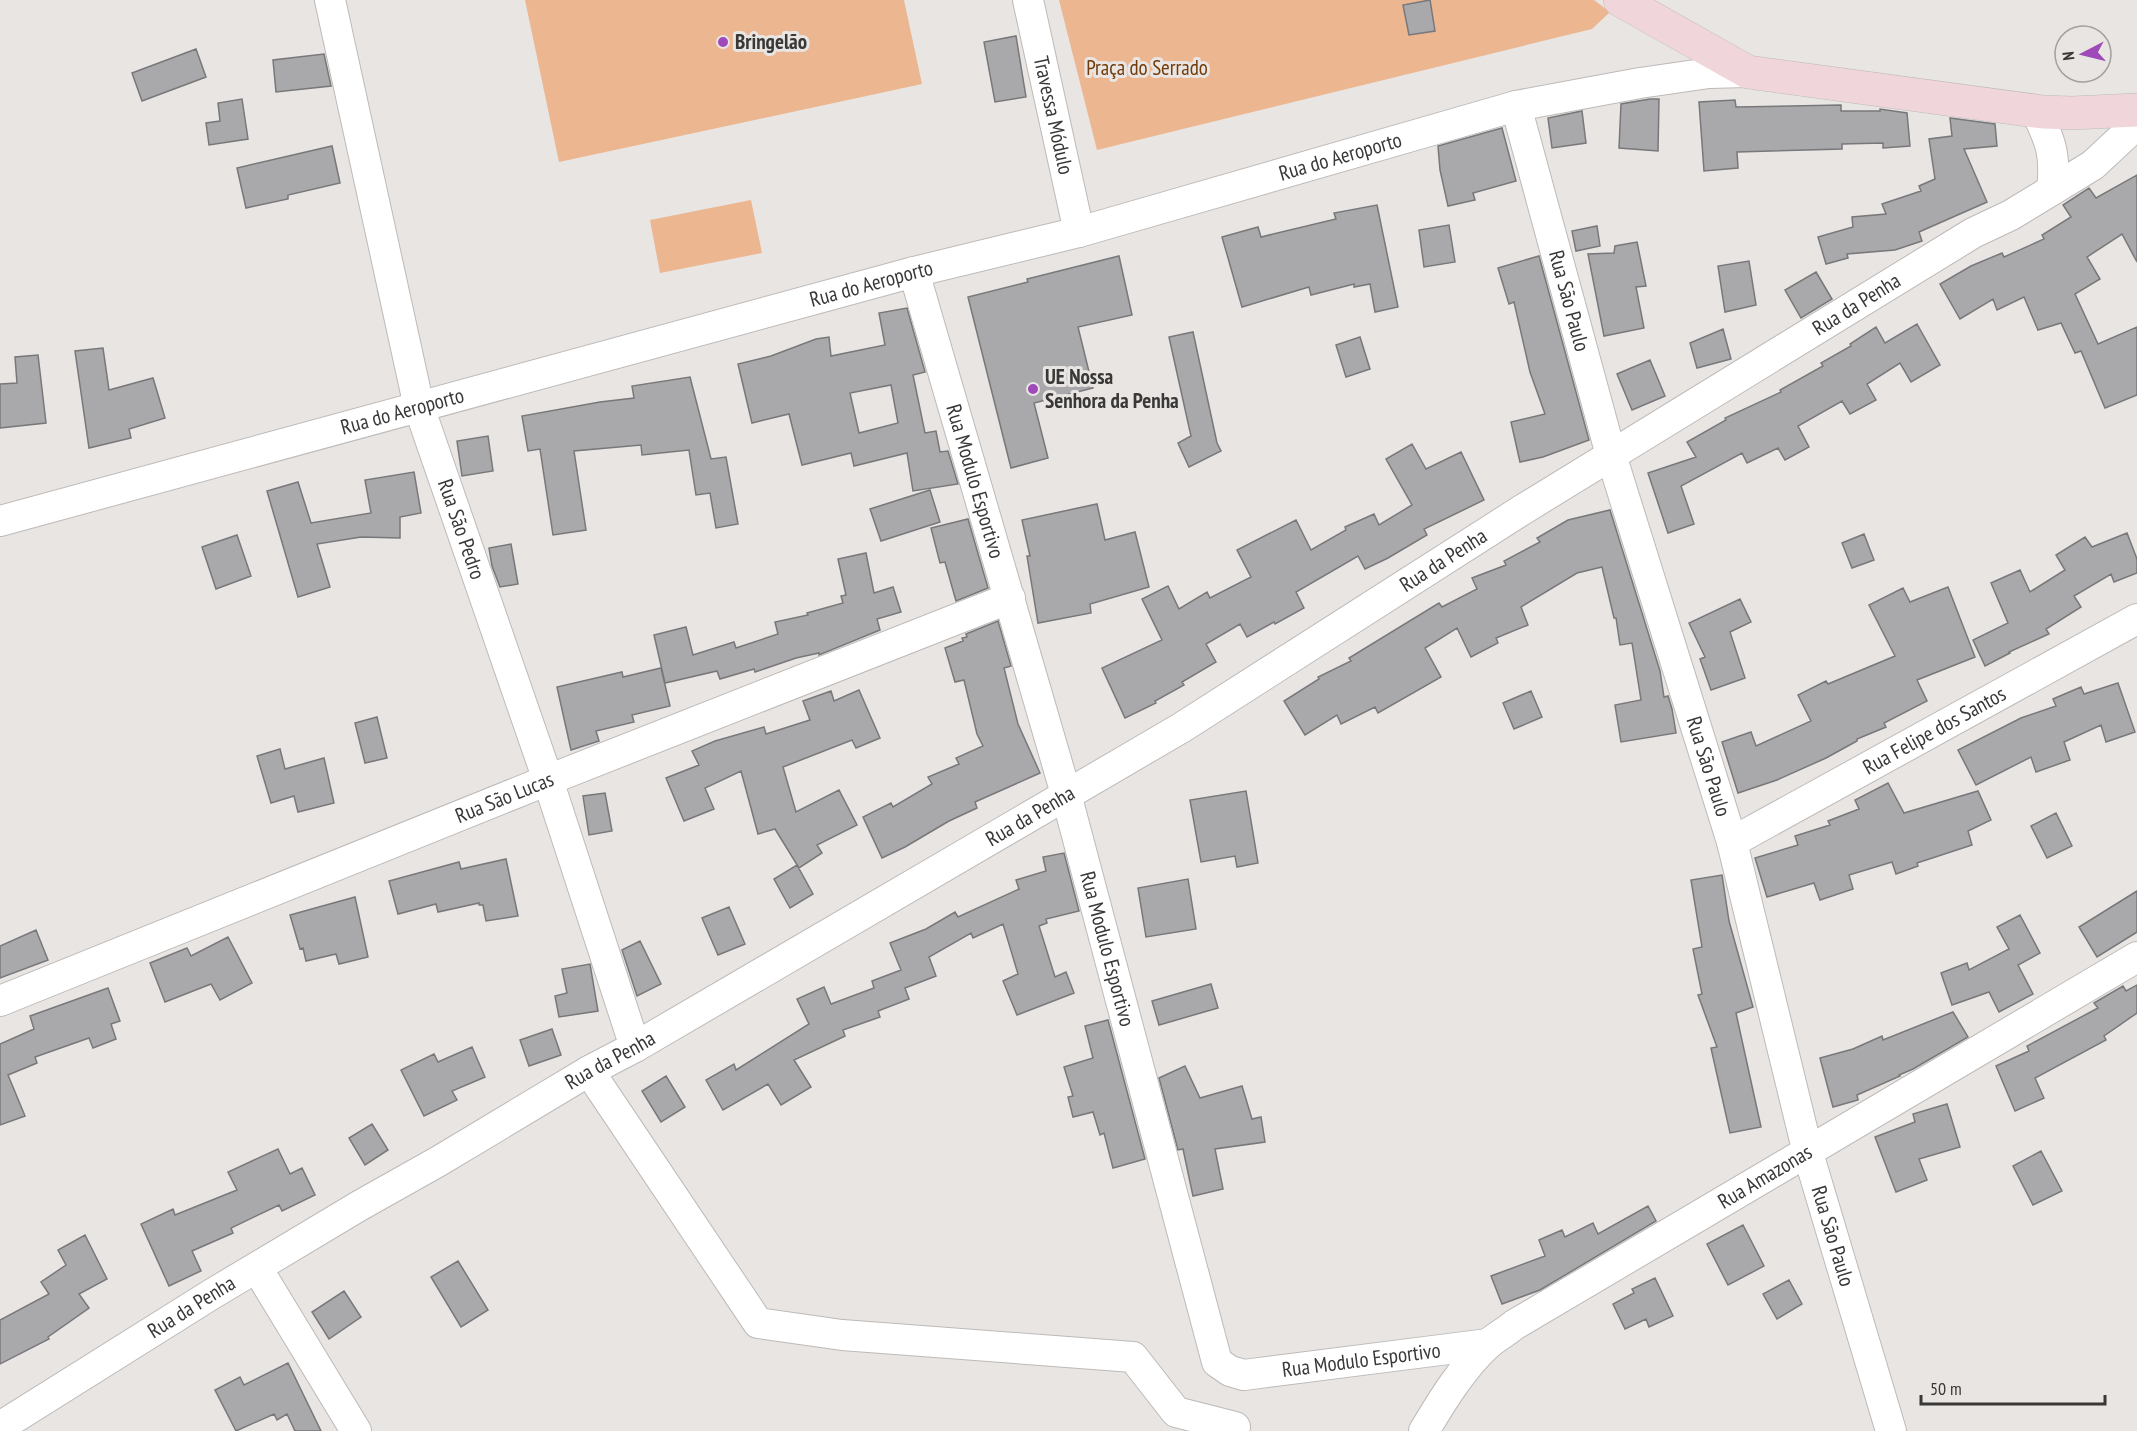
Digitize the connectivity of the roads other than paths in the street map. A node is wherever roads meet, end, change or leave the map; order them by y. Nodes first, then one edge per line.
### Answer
1 (330, 0) edge
2 (1028, 0) edge
3 (1638, 4) edge
4 (1748, 72) junction
5 (1516, 106) junction
6 (2137, 110) edge
7 (2036, 111) junction
8 (2137, 124) edge
9 (2052, 190) junction
10 (1079, 232) junction
11 (914, 272) junction
12 (419, 407) junction
13 (1611, 455) junction
14 (0, 521) edge
15 (1010, 598) junction
16 (2137, 619) edge
17 (548, 780) junction
18 (1066, 794) junction
19 (1732, 842) junction
20 (2137, 957) edge
21 (0, 1001) edge
22 (635, 1047) junction
23 (589, 1071) junction
24 (1808, 1153) junction
25 (257, 1268) junction
26 (1488, 1344) junction
27 (0, 1427) edge
28 (1235, 1427) dead end
29 (356, 1431) edge
30 (1424, 1431) edge
31 (1891, 1431) edge

1 - 12 street, Rua São Pedro
2 - 10 street, Travessa Módulo
3 - 4 street
4 - 5 street, Rua do Aeroporto
4 - 7 street
5 - 10 street, Rua do Aeroporto
5 - 13 street, Rua São Paulo
6 - 7 street
7 - 9 street
8 - 9 street, Rua da Penha
9 - 13 street, Rua da Penha
10 - 11 street, Rua do Aeroporto
11 - 12 street, Rua do Aeroporto
11 - 15 street, Rua Modulo Esportivo
12 - 14 street, Rua do Aeroporto
12 - 17 street, Rua São Pedro
13 - 18 street, Rua da Penha
13 - 19 street, Rua São Paulo
15 - 17 street, Rua São Lucas
15 - 18 street, Rua Modulo Esportivo
16 - 19 street, Rua Felipe dos Santos
17 - 21 street, Rua São Lucas
17 - 22 street, Rua São Pedro
18 - 22 street, Rua da Penha
18 - 26 street, Rua Modulo Esportivo
19 - 24 street, Rua São Paulo
20 - 24 street, Rua Amazonas
22 - 23 street, Rua da Penha
23 - 25 street, Rua da Penha
23 - 28 street
24 - 26 street, Rua Amazonas
24 - 31 street, Rua São Paulo
25 - 27 street, Rua da Penha
25 - 29 street
26 - 30 street, Rua Amazonas

